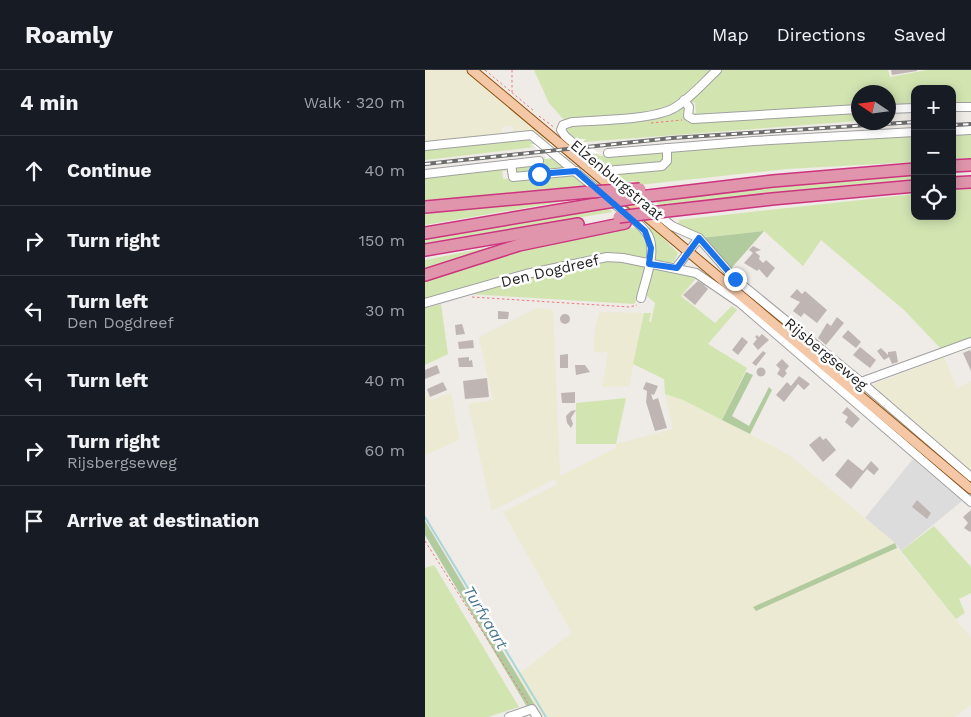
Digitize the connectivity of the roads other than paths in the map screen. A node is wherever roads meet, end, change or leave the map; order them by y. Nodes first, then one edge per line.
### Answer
1 (471, 70) edge
2 (717, 70) edge
3 (684, 100) junction
4 (971, 107) edge
5 (896, 108) edge
6 (911, 108) edge
7 (956, 108) edge
8 (851, 109) edge
9 (971, 130) edge
10 (956, 131) edge
11 (911, 132) edge
12 (425, 146) edge
13 (667, 148) junction
14 (608, 153) dead end
15 (539, 160) dead end
16 (511, 164) junction
17 (971, 165) edge
18 (956, 166) edge
19 (911, 168) edge
20 (576, 171) junction
21 (606, 171) junction
22 (425, 174) edge
23 (971, 182) edge
24 (956, 183) edge
25 (911, 186) edge
26 (644, 192) junction
27 (425, 208) edge
28 (622, 220) junction
29 (425, 233) edge
30 (699, 238) junction
31 (425, 250) edge
32 (688, 252) junction
33 (649, 264) junction
34 (677, 268) junction
35 (425, 275) edge
36 (641, 298) road end
37 (425, 303) edge
38 (971, 342) edge
39 (861, 382) junction
40 (971, 477) edge
41 (970, 489) edge
42 (971, 502) edge
43 (509, 717) edge
44 (537, 717) edge

1 - 32 main road, Rijsbergseweg
2 - 3 street, Elzenburgstraat
3 - 8 street
3 - 21 street, Elzenburgstraat
4 - 7 street
5 - 6 street
9 - 10 street
11 - 13 street
12 - 20 street
13 - 14 street
13 - 21 street
15 - 16 street
16 - 20 street
16 - 22 street
17 - 18 highway
19 - 26 highway
20 - 33 street
21 - 30 street, Elzenburgstraat
23 - 24 highway
25 - 28 highway, bridge
26 - 27 highway, bridge
26 - 29 highway, bridge
28 - 31 highway
28 - 35 highway
30 - 32 street
30 - 39 street, Rijsbergseweg
32 - 34 street
32 - 41 main road, Rijsbergseweg
33 - 34 street, Den Dogdreef
33 - 36 street
33 - 37 street, Den Dogdreef
34 - 42 street, Rijsbergseweg
38 - 39 street
39 - 40 street, Rijsbergseweg
43 - 44 street

